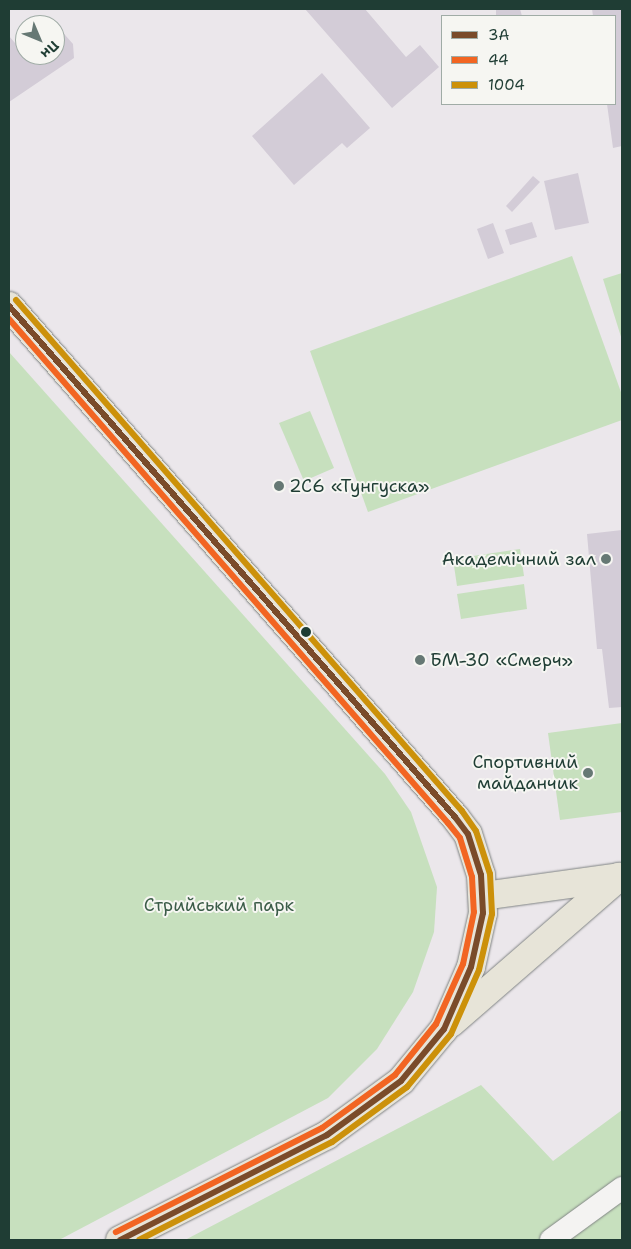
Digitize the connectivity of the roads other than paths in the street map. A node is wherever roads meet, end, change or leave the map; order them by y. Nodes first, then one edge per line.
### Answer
1 (9, 306) edge
2 (620, 877) edge
3 (483, 896) junction
4 (444, 1029) junction
5 (622, 1188) edge
6 (120, 1240) edge
7 (551, 1240) edge

1 - 3 main road
2 - 3 main road
2 - 4 main road
3 - 4 main road
4 - 6 main road
5 - 7 street

